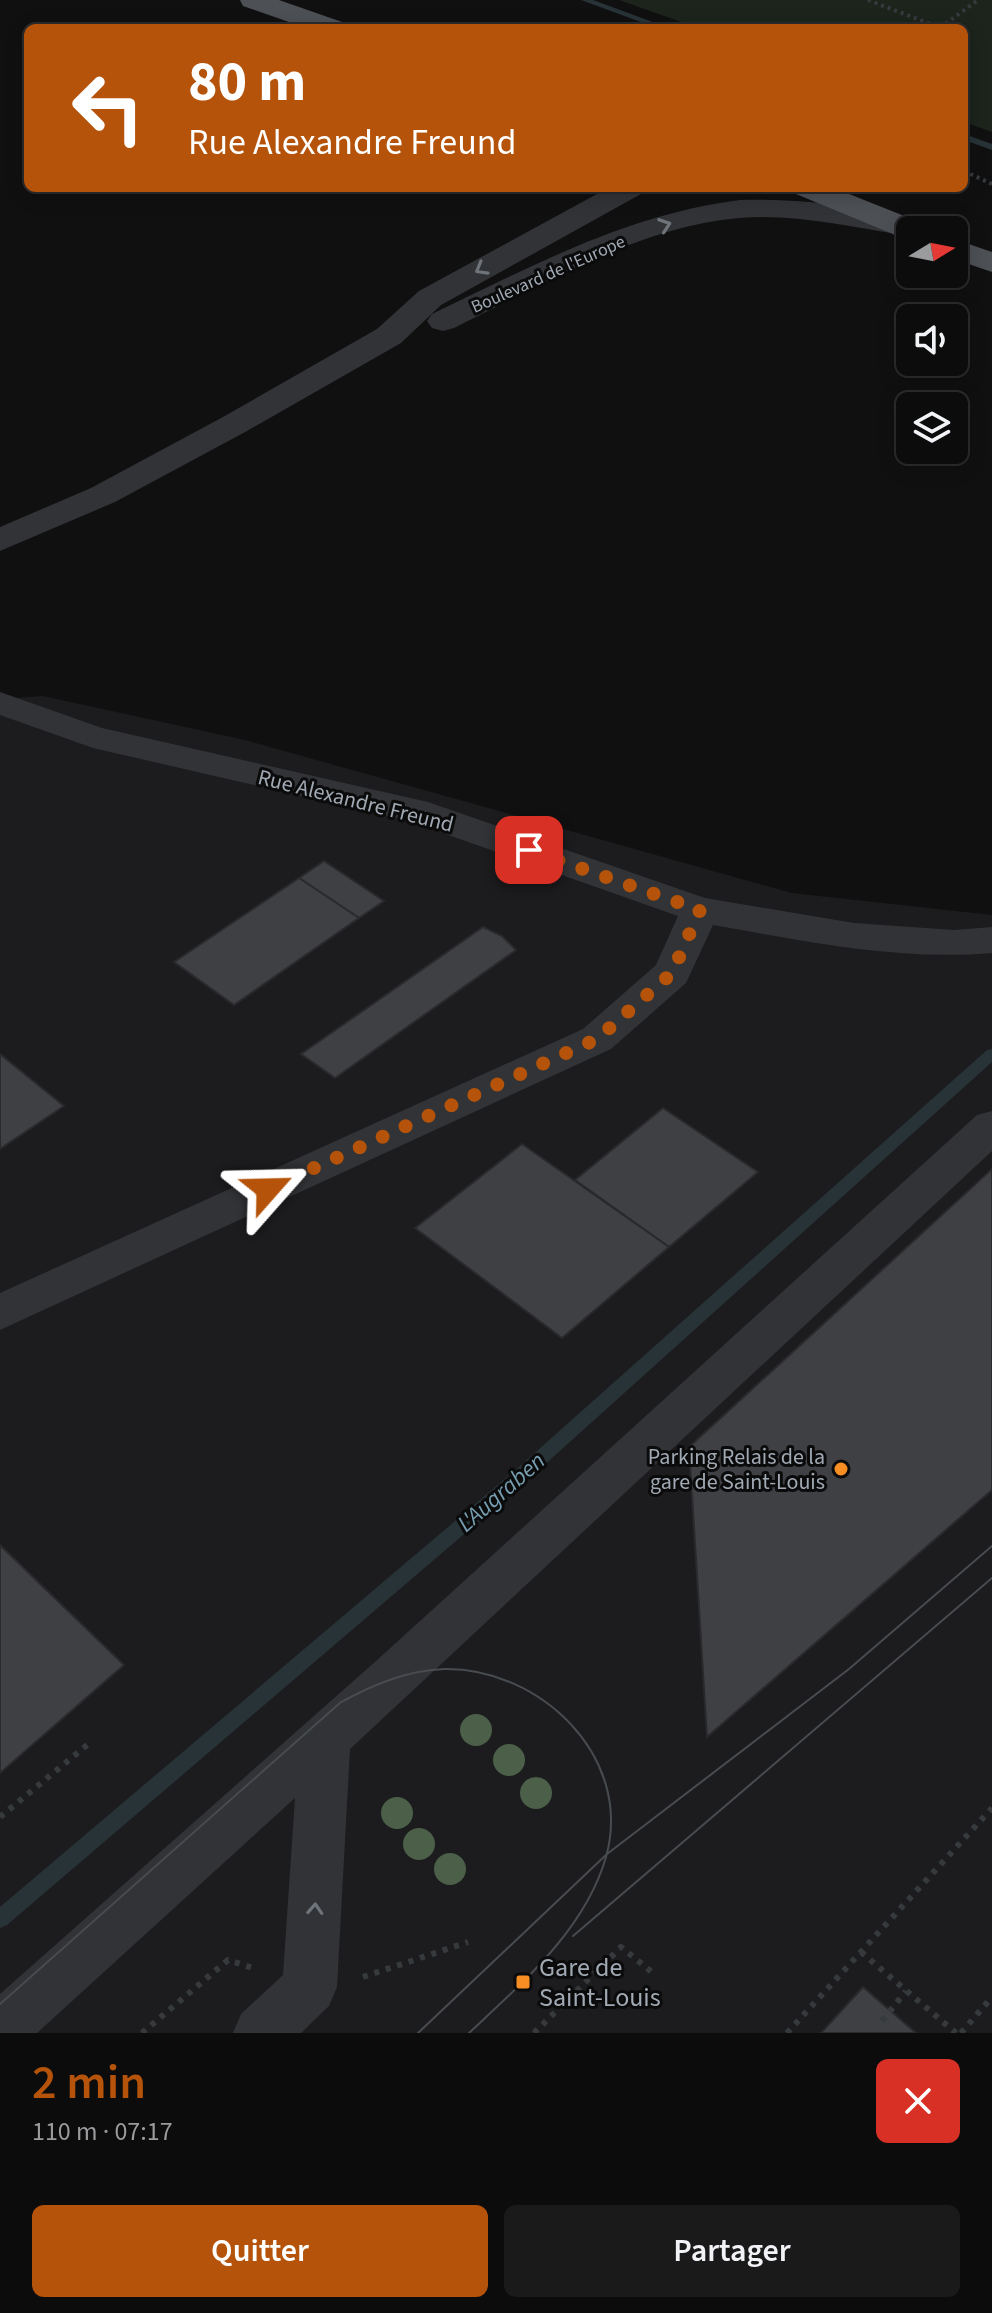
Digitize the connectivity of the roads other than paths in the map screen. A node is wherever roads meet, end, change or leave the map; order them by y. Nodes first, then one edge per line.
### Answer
1 (253, 0) edge
2 (321, 24) edge
3 (586, 192) edge
4 (622, 192) edge
5 (817, 192) edge
6 (896, 224) edge
7 (896, 226) edge
8 (549, 230) junction
9 (968, 254) edge
10 (992, 263) edge
11 (389, 336) junction
12 (0, 540) edge
13 (0, 703) edge
14 (700, 910) junction
15 (992, 940) edge
16 (992, 1126) edge
17 (0, 1312) edge
18 (325, 1737) junction
19 (0, 2030) edge
20 (261, 2033) edge

1 - 2 main road
3 - 8 street, Boulevard de l'Europe
4 - 8 street, Boulevard de l'Europe
5 - 6 main road
11 -> 7 street, Boulevard de l'Europe
8 -> 11 street, Boulevard de l'Europe
9 - 10 main road
11 - 12 street, Boulevard de l'Europe
13 - 14 street, Rue Alexandre Freund
14 - 15 street, Rue Alexandre Freund
14 - 17 street
16 - 18 street
18 - 19 street
20 -> 18 street

